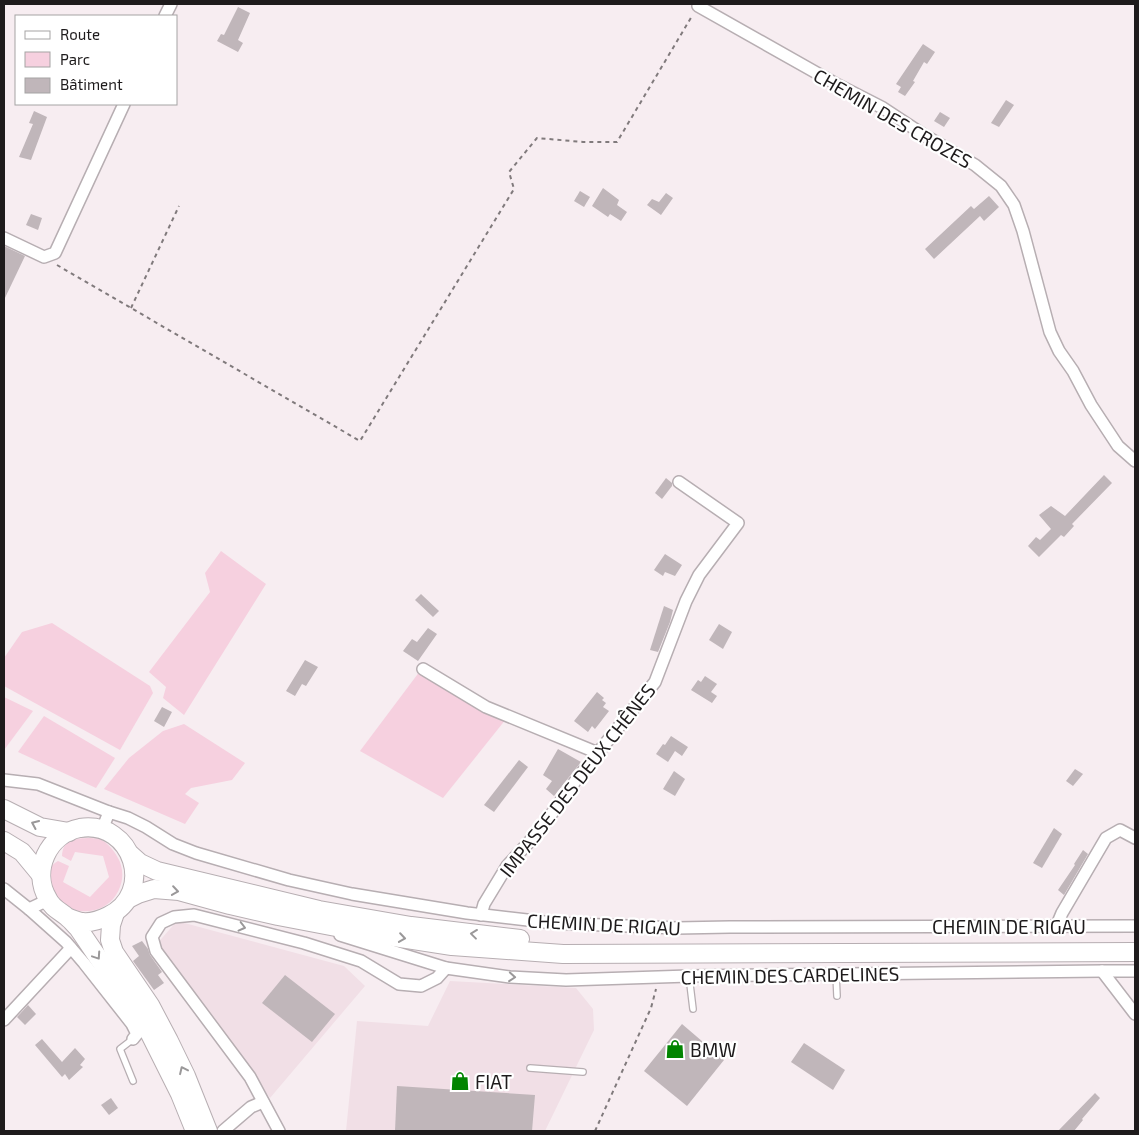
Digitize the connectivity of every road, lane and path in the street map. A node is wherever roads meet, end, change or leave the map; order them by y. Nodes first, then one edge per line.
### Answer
1 (698, 5) edge
2 (124, 105) edge
3 (179, 206) dead end
4 (4, 238) edge
5 (44, 257) junction
6 (131, 308) junction
7 (1135, 461) edge
8 (679, 482) dead end
9 (423, 669) dead end
10 (598, 753) junction
11 (4, 780) edge
12 (4, 809) edge
13 (109, 812) junction
14 (102, 830) junction
15 (69, 832) junction
16 (1135, 838) edge
17 (4, 841) edge
18 (131, 855) junction
19 (41, 875) junction
20 (4, 889) edge
21 (128, 899) junction
22 (48, 900) junction
23 (30, 909) junction
24 (115, 913) junction
25 (481, 915) junction
26 (278, 916) junction
27 (68, 918) junction
28 (1057, 925) junction
29 (1135, 926) edge
30 (71, 948) junction
31 (1135, 952) edge
32 (662, 954) junction
33 (446, 968) junction
34 (1102, 971) junction
35 (1135, 971) edge
36 (836, 974) junction
37 (689, 976) junction
38 (659, 977) junction
39 (837, 996) dead end
40 (693, 1010) dead end
41 (1135, 1014) edge
42 (4, 1020) edge
43 (133, 1039) joint
44 (530, 1068) dead end
45 (582, 1072) dead end
46 (133, 1081) dead end
47 (264, 1102) junction
48 (195, 1131) edge
49 (208, 1131) edge
50 (223, 1131) edge
51 (279, 1131) edge
52 (595, 1131) edge

1 - 6 path
1 - 7 street, CHEMIN DES CROZES
2 - 5 street
3 - 6 path
4 - 5 street
5 - 6 path
8 - 10 street, IMPASSE DES DEUX CHÊNES
9 - 10 street
10 - 25 street, IMPASSE DES DEUX CHÊNES
11 - 13 street, CHEMIN DE RIGAU
15 -> 12 main road
13 - 14 street
13 - 25 street, CHEMIN DE RIGAU
14 - 15 main road
14 - 18 main road
15 - 19 main road
16 - 28 street
17 - 19 main road
18 - 21 main road
32 -> 18 main road
19 - 22 main road
20 - 23 street
21 - 24 main road
21 -> 26 main road
22 - 23 street
22 - 27 main road
23 - 30 street
24 - 27 main road
49 -> 24 main road
25 - 28 street, CHEMIN DE RIGAU
26 -> 32 main road
26 - 33 street, CHEMIN DES CARDELINES
27 -> 48 main road
28 - 29 street, CHEMIN DE RIGAU
30 - 42 street
30 - 43 street
31 - 32 main road
33 -> 38 street, CHEMIN DES CARDELINES
47 -> 33 street
34 - 35 street, CHEMIN DES CARDELINES
34 - 36 street, CHEMIN DES CARDELINES
34 - 41 street
36 - 37 street, CHEMIN DES CARDELINES
36 - 39 lane
37 - 38 street, CHEMIN DES CARDELINES
37 - 40 lane
38 - 52 path
43 - 46 lane
44 - 45 lane
47 - 50 street
47 - 51 street

